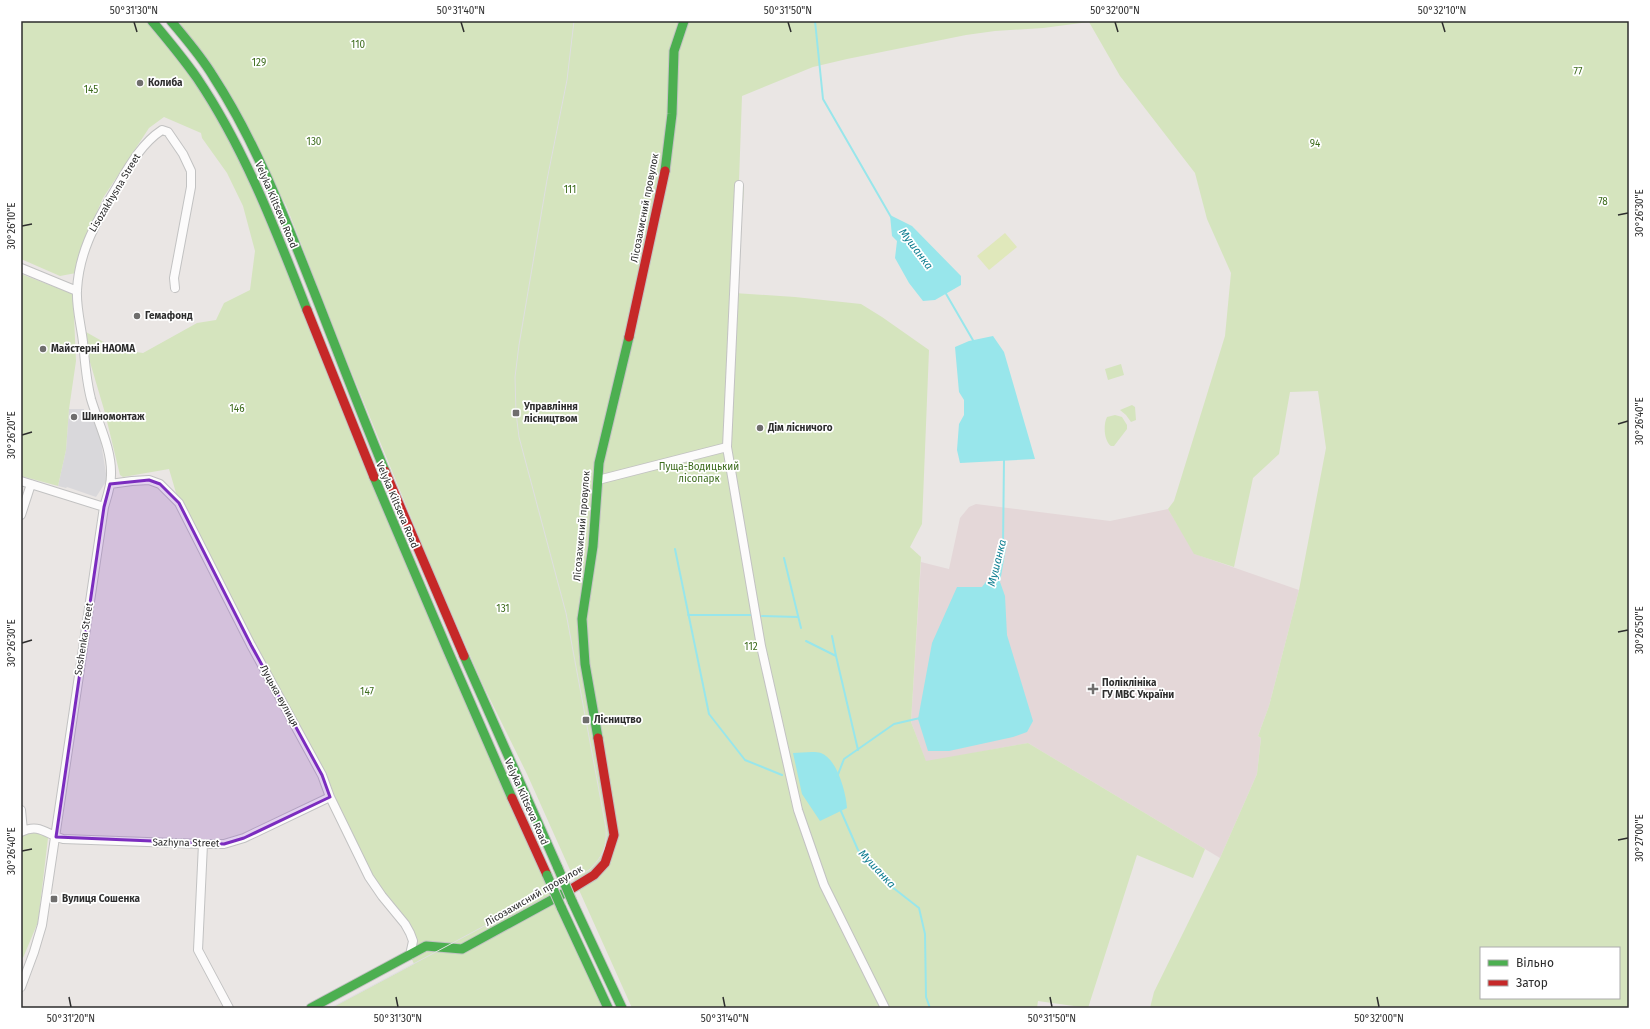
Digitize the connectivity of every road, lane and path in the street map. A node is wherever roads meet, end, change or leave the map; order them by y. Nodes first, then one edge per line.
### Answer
1 (152, 21) edge
2 (171, 21) edge
3 (684, 21) edge
4 (738, 185) dead end
5 (21, 268) edge
6 (175, 288) dead end
7 (77, 291) junction
8 (727, 447) junction
9 (598, 480) junction
10 (21, 481) edge
11 (31, 484) junction
12 (110, 484) junction
13 (104, 508) junction
14 (21, 515) edge
15 (330, 797) junction
16 (21, 810) edge
17 (22, 831) edge
18 (56, 836) junction
19 (203, 844) junction
20 (410, 955) junction
21 (21, 983) edge
22 (229, 1008) edge
23 (311, 1008) edge
24 (608, 1008) edge
25 (622, 1008) edge
26 (885, 1008) edge

1 - 24 main road, Velyka Kiltseva Road, bridge
2 - 25 main road, Velyka Kiltseva Road, bridge
3 - 9 main road, Лісозахисний провулок
4 - 8 street
5 - 7 street
6 - 7 street, Lisozakhysna Street
7 - 12 street, Soshenka Street
8 - 9 street
8 - 26 street
9 - 20 main road, Лісозахисний провулок
10 - 11 street
11 - 13 street
11 - 14 street
12 - 13 street, Soshenka Street
12 - 15 street, Луцька вулиця
13 - 18 street, Soshenka Street
15 - 19 street, Sazhyna Street
15 - 20 street, Луцька вулиця
16 - 17 street
17 - 18 street, Sazhyna Street
18 - 19 street, Sazhyna Street
18 - 21 street, Soshenka Street
19 - 22 street
20 - 23 main road, Лісозахисний провулок

